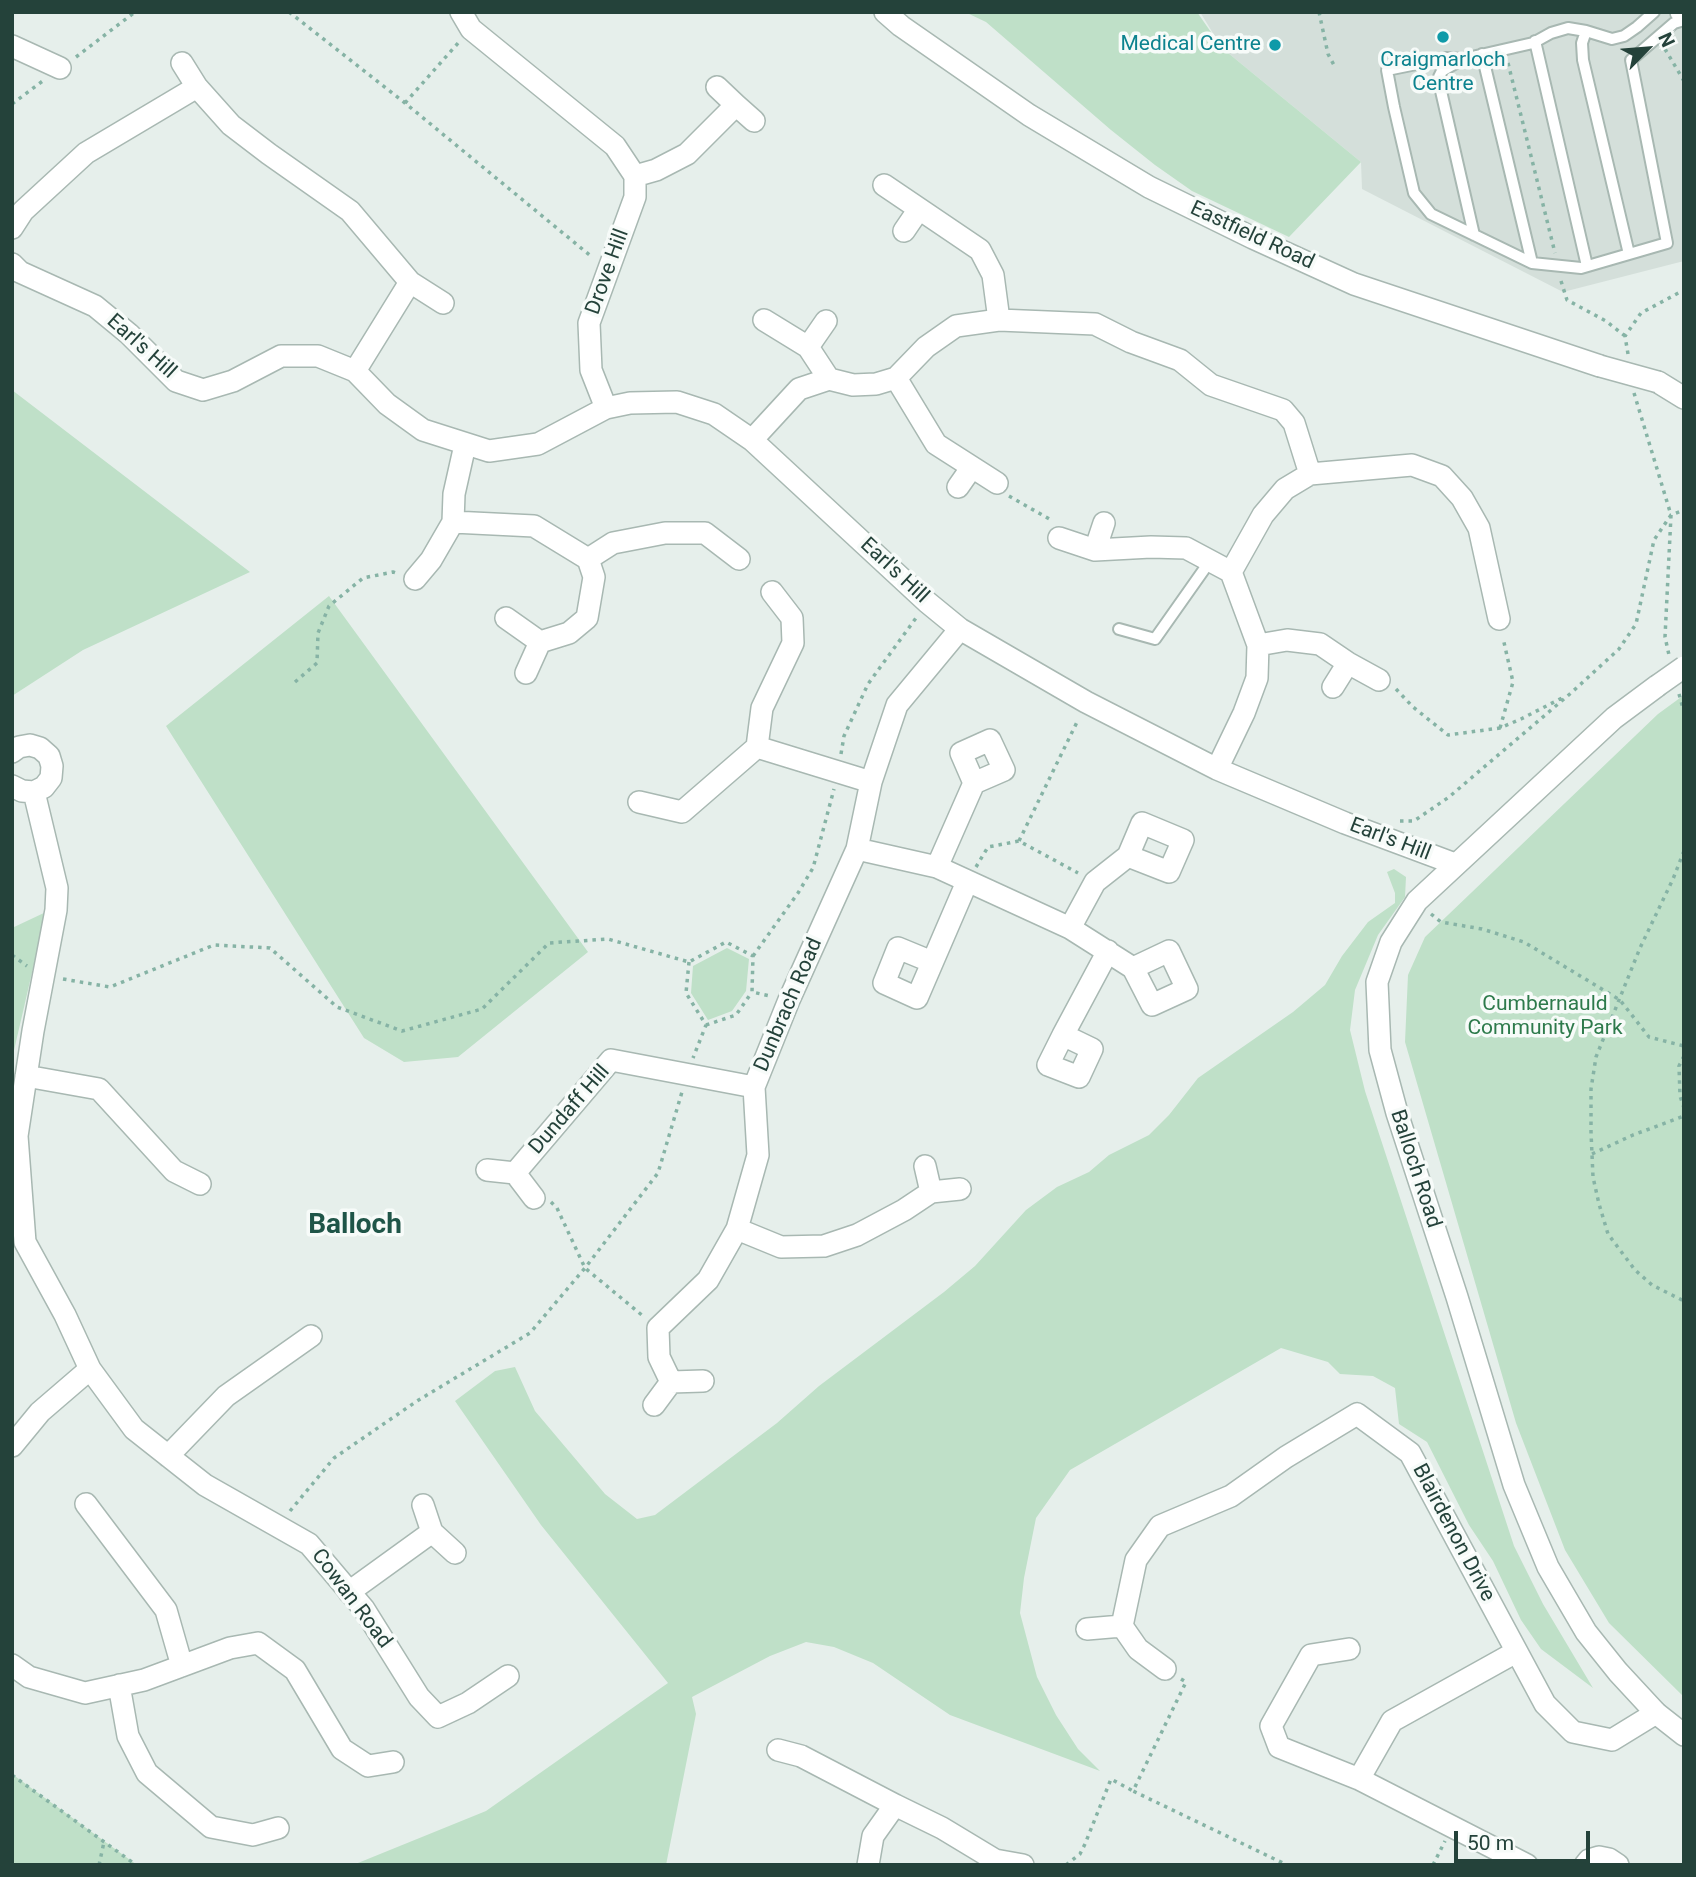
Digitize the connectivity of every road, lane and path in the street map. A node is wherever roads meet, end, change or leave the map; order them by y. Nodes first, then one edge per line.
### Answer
1 (289, 12) edge
2 (885, 12) edge
3 (1319, 12) edge
4 (1654, 12) edge
5 (1683, 16) edge
6 (466, 20) edge
7 (1586, 31) junction
8 (1657, 36) junction
9 (1535, 41) junction
10 (12, 46) edge
11 (1504, 49) junction
12 (1482, 54) junction
13 (1463, 59) junction
14 (182, 63) dead end
15 (1335, 67) dead end
16 (60, 68) dead end
17 (1684, 81) edge
18 (197, 87) junction
19 (717, 88) dead end
20 (405, 103) junction
21 (736, 105) junction
22 (754, 121) dead end
23 (635, 176) junction
24 (884, 185) dead end
25 (919, 209) junction
26 (12, 229) edge
27 (904, 231) dead end
28 (1474, 235) junction
29 (1629, 254) junction
30 (1532, 263) junction
31 (12, 264) edge
32 (1558, 266) junction
33 (1587, 266) junction
34 (609, 271) junction
35 (410, 282) junction
36 (1684, 290) edge
37 (443, 303) dead end
38 (764, 320) dead end
39 (999, 320) junction
40 (826, 321) dead end
41 (1625, 336) junction
42 (808, 347) junction
43 (1629, 361) dead end
44 (355, 370) junction
45 (896, 378) junction
46 (829, 379) junction
47 (1658, 382) junction
48 (1684, 384) edge
49 (1633, 387) dead end
50 (1684, 398) edge
51 (606, 408) junction
52 (752, 440) junction
53 (465, 445) junction
54 (972, 467) junction
55 (1310, 474) junction
56 (997, 483) joint
57 (958, 487) dead end
58 (1684, 510) edge
59 (1671, 515) junction
60 (453, 522) junction
61 (1104, 523) dead end
62 (1059, 538) joint
63 (1095, 550) junction
64 (588, 559) junction
65 (739, 559) dead end
66 (1210, 561) junction
67 (1231, 572) junction
68 (415, 579) joint
69 (772, 592) dead end
70 (506, 618) dead end
71 (1499, 619) joint
72 (960, 629) junction
73 (1119, 629) dead end
74 (540, 642) junction
75 (1258, 645) junction
76 (1348, 663) junction
77 (1677, 663) edge
78 (526, 673) dead end
79 (1379, 680) joint
80 (295, 682) dead end
81 (1332, 687) dead end
82 (1678, 692) dead end
83 (1570, 693) junction
84 (1086, 702) junction
85 (1684, 712) edge
86 (1500, 728) junction
87 (757, 747) junction
88 (12, 752) edge
89 (1217, 769) junction
90 (870, 782) junction
91 (974, 783) dead end
92 (12, 786) edge
93 (34, 792) junction
94 (639, 802) dead end
95 (1400, 821) dead end
96 (1019, 841) junction
97 (857, 849) junction
98 (1684, 851) edge
99 (1128, 856) dead end
100 (1455, 864) junction
101 (937, 867) junction
102 (967, 882) junction
103 (1095, 883) junction
104 (1417, 901) junction
105 (1070, 928) junction
106 (1108, 951) junction
107 (689, 962) junction
108 (932, 962) dead end
109 (1133, 968) dead end
110 (43, 976) junction
111 (752, 992) junction
112 (789, 1000) junction
113 (1620, 1000) junction
114 (706, 1025) junction
115 (1063, 1035) dead end
116 (1684, 1046) edge
117 (1684, 1056) edge
118 (687, 1075) junction
119 (26, 1076) junction
120 (754, 1087) junction
121 (1684, 1108) edge
122 (1684, 1116) edge
123 (1592, 1154) junction
124 (925, 1166) dead end
125 (487, 1170) dead end
126 (515, 1173) junction
127 (200, 1184) dead end
128 (960, 1189) dead end
129 (931, 1192) junction
130 (534, 1198) joint
131 (737, 1229) junction
132 (585, 1268) junction
133 (1684, 1301) edge
134 (658, 1328) junction
135 (311, 1336) dead end
136 (90, 1368) junction
137 (703, 1381) dead end
138 (671, 1382) junction
139 (654, 1405) dead end
140 (12, 1446) edge
141 (168, 1456) junction
142 (86, 1504) dead end
143 (423, 1505) dead end
144 (278, 1526) junction
145 (432, 1532) junction
146 (455, 1553) dead end
147 (349, 1592) junction
148 (1122, 1626) junction
149 (1087, 1629) dead end
150 (1349, 1649) dead end
151 (1516, 1652) junction
152 (12, 1665) edge
153 (182, 1666) junction
154 (1165, 1669) joint
155 (508, 1676) dead end
156 (119, 1685) junction
157 (1656, 1713) junction
158 (1684, 1735) edge
159 (778, 1750) dead end
160 (393, 1762) dead end
161 (12, 1775) edge
162 (1359, 1779) junction
163 (1133, 1791) junction
164 (895, 1805) junction
165 (1452, 1827) junction
166 (278, 1828) dead end
167 (104, 1842) junction
168 (99, 1865) edge
169 (136, 1865) edge
170 (868, 1865) edge
171 (1023, 1865) edge
172 (1066, 1865) edge
173 (1287, 1865) edge
174 (1433, 1865) edge
175 (1527, 1865) edge
176 (1585, 1865) edge
177 (1618, 1865) edge

1 - 20 path
2 - 47 street, Eastfield Road, bridge
3 - 15 path
4 - 7 lane
5 - 8 lane
6 - 20 path
6 - 23 street
7 - 9 lane
7 - 29 lane
8 - 17 path
8 - 29 lane
9 - 11 lane
9 - 33 lane
10 - 16 street
11 - 12 lane
11 - 32 path
12 - 13 lane
12 - 30 lane
13 - 28 lane
13 - 28 lane
14 - 18 street
18 - 26 street
18 - 35 street
19 - 21 street
20 - 34 path
21 - 22 street
21 - 23 street
23 - 34 street, Drove Hill
24 - 25 street
25 - 27 street
25 - 39 street
28 - 30 lane
29 - 33 lane
30 - 32 lane
31 - 44 street, Earl's Hill
32 - 33 lane
32 - 41 path
34 - 51 street, Drove Hill
35 - 37 street
35 - 44 street
36 - 41 path
38 - 42 street
39 - 45 street
39 - 55 street
40 - 42 street
41 - 43 path
42 - 46 street
44 - 53 street, Earl's Hill
45 - 46 street
45 - 54 street
46 - 52 street
47 - 48 street, Eastfield Road
47 - 50 street, Eastfield Road
49 - 59 path
51 - 52 street, Earl's Hill
51 - 53 street, Earl's Hill
52 - 72 street, Earl's Hill
53 - 60 street
54 - 56 street
54 - 57 street
55 - 67 street
55 - 71 street
56 - 62 path
58 - 59 path
59 - 77 path
59 - 83 path
60 - 64 street
60 - 68 street
61 - 63 street
62 - 63 street
63 - 66 street
64 - 65 street
64 - 74 street
66 - 67 street
66 - 73 lane
67 - 75 street
68 - 80 path
69 - 87 street
70 - 74 street
71 - 86 path
72 - 84 street, Earl's Hill
72 - 90 street, Dunbrach Road
74 - 78 street
75 - 76 street
75 - 89 street
76 - 79 street
76 - 81 street
77 - 100 street, Balloch Road, bridge
79 - 86 path
82 - 85 path
83 - 86 path
83 - 95 path
84 - 89 street, Earl's Hill
84 - 96 path
87 - 90 street
87 - 94 street
88 - 93 street
89 - 100 street, Earl's Hill
90 - 97 street, Dunbrach Road
91 - 101 street
92 - 93 street
93 - 110 street, Cowan Road
96 - 102 path
96 - 103 path
97 - 101 street
97 - 112 street, Dunbrach Road
98 - 113 path
99 - 103 street
100 - 104 street, Balloch Road
101 - 102 street
102 - 105 street
102 - 108 street
103 - 105 street
104 - 113 path
104 - 157 street, Balloch Road
105 - 106 street
106 - 109 street
106 - 115 street
107 - 110 path
107 - 111 path
107 - 114 path
110 - 119 street, Cowan Road
111 - 112 path
111 - 114 path
112 - 120 street, Dunbrach Road
113 - 116 path
113 - 123 path
114 - 118 path
117 - 121 path
118 - 120 street, Dundaff Hill
118 - 126 street, Dundaff Hill
118 - 132 path
119 - 127 street
119 - 136 street, Cowan Road
120 - 131 street, Dunbrach Road
122 - 123 path
123 - 133 path
124 - 129 street
125 - 126 street, Dundaff Hill
126 - 130 street, Dundaff Hill
128 - 129 street
129 - 131 street
130 - 132 path
131 - 134 street, Dunbrach Road
132 - 134 path
132 - 144 path
134 - 138 street
135 - 141 street
136 - 140 street
136 - 141 street, Cowan Road
137 - 138 street
138 - 139 street
141 - 144 street, Cowan Road
142 - 153 street
143 - 145 street
144 - 147 street, Cowan Road
145 - 146 street
145 - 147 street
147 - 155 street, Cowan Road
148 - 149 street
148 - 151 street, Blairdenon Drive
148 - 154 street
150 - 162 street
151 - 157 street, Blairdenon Drive
151 - 162 street
152 - 156 street
153 - 156 street
153 - 160 street
154 - 163 path
156 - 166 street
157 - 158 street, Balloch Road
159 - 164 street
161 - 167 path
162 - 165 street
163 - 172 path
163 - 173 path
164 - 170 street
164 - 171 street
165 - 174 path
165 - 175 street
167 - 168 path
167 - 169 path
176 - 177 street

